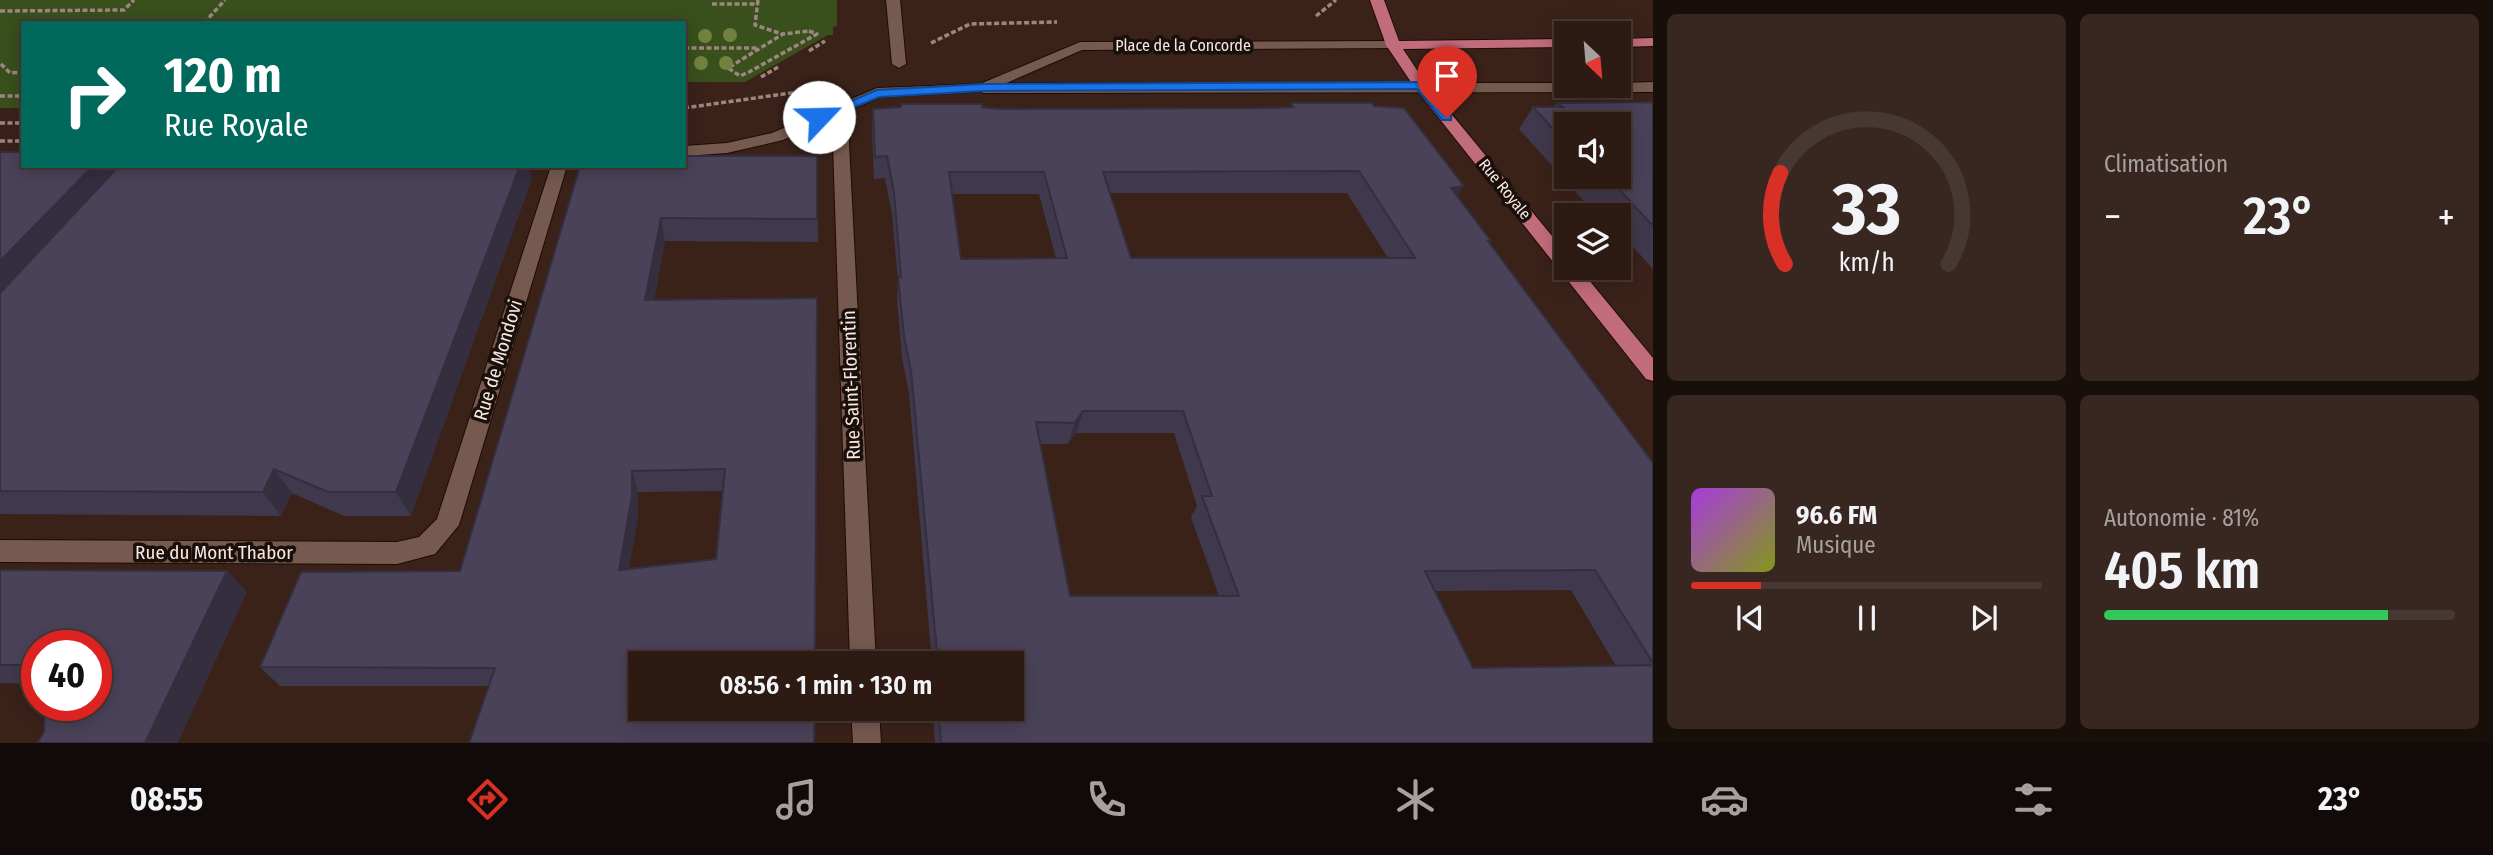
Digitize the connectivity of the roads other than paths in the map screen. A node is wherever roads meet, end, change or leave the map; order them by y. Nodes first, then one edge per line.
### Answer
1 (893, 0) edge
2 (1377, 0) edge
3 (1554, 43) edge
4 (1631, 43) edge
5 (1653, 43) edge
6 (1393, 45) junction
7 (899, 64) dead end
8 (1420, 85) junction
9 (1653, 87) edge
10 (983, 88) junction
11 (843, 106) junction
12 (686, 151) edge
13 (558, 168) edge
14 (1554, 250) edge
15 (1578, 280) edge
16 (1653, 373) edge
17 (426, 546) joint
18 (0, 551) edge
19 (862, 651) edge
20 (866, 721) edge
21 (867, 743) edge

1 - 7 street
2 - 6 main road
3 - 6 main road, Place de la Concorde
4 - 5 main road
6 - 8 main road, Rue Royale
6 - 10 street, Place de la Concorde
8 - 9 street, Place de la Concorde
8 - 10 street, Place de la Concorde
8 - 14 main road, Rue Royale
10 - 11 street, Place de la Concorde
11 - 12 street, Place de la Concorde
11 - 19 street, Rue Saint-Florentin
13 - 17 street, Rue de Mondovi
15 - 16 main road, Rue Royale
17 - 18 street, Rue du Mont Thabor
20 - 21 street

